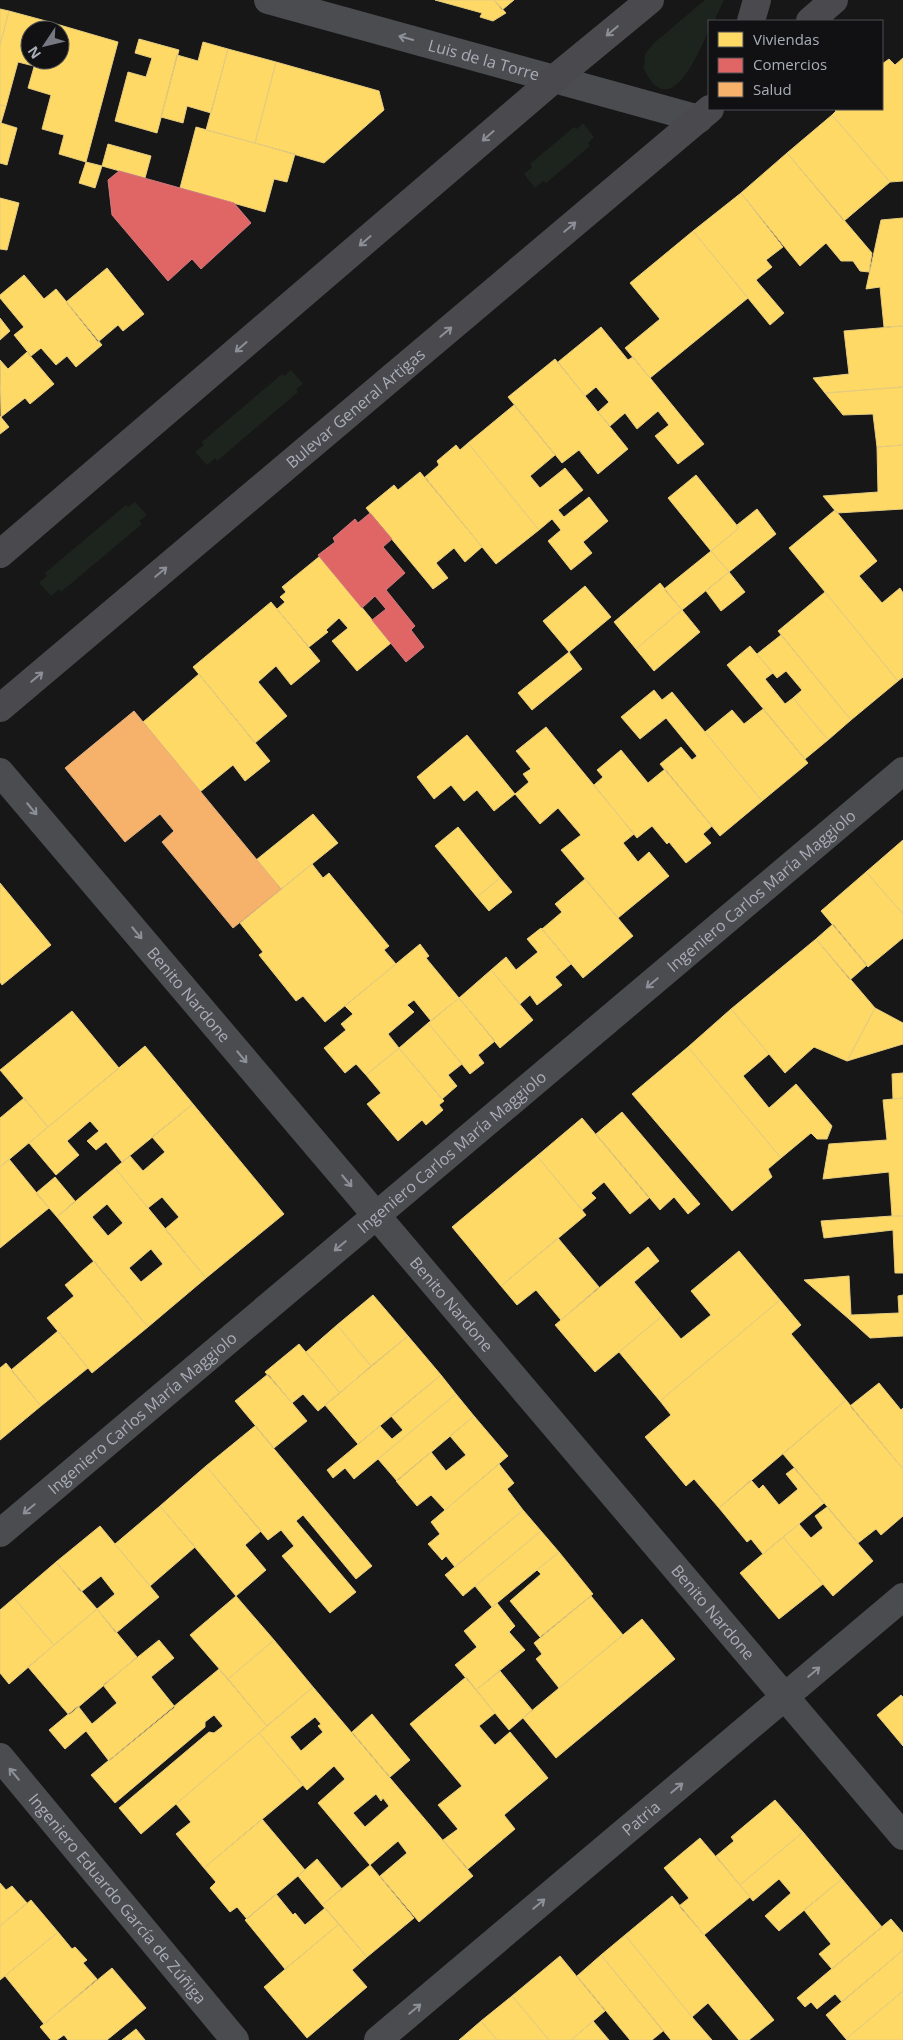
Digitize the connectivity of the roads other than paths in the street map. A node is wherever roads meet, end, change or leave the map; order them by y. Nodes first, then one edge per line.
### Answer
1 (268, 0) edge
2 (650, 0) edge
3 (757, 0) edge
4 (834, 0) edge
5 (751, 20) edge
6 (811, 20) edge
7 (554, 79) junction
8 (704, 114) edge
9 (0, 554) edge
10 (0, 708) edge
11 (903, 771) edge
12 (0, 772) edge
13 (377, 1215) junction
14 (0, 1533) edge
15 (903, 1597) edge
16 (785, 1696) junction
17 (0, 1758) edge
18 (903, 1836) edge
19 (235, 2040) edge
20 (378, 2040) edge

7 -> 1 street, Luis de la Torre
2 -> 7 main road
3 - 5 main road
4 - 6 main road
7 - 8 street, Luis de la Torre
7 -> 9 main road
10 -> 8 main road, Bulevar General Artigas
11 -> 13 street, Ingeniero Carlos María Maggiolo
12 -> 13 street, Benito Nardone
13 -> 14 street, Ingeniero Carlos María Maggiolo
13 - 16 street, Benito Nardone
16 -> 15 street, Patria
16 - 18 street, Benito Nardone
20 -> 16 street, Patria
19 -> 17 street, Ingeniero Eduardo García de Zúñiga

